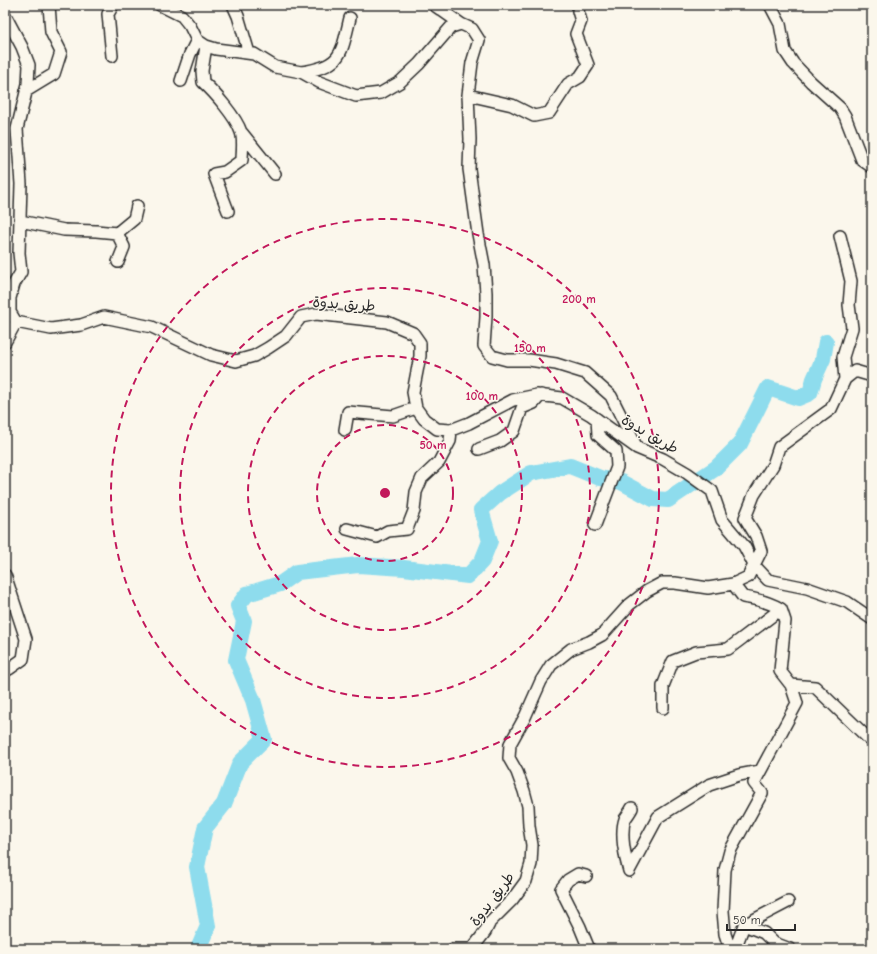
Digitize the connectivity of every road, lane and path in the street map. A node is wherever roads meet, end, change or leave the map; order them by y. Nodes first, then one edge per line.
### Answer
1 (49, 5) edge
2 (113, 5) edge
3 (160, 5) edge
4 (233, 5) edge
5 (434, 5) edge
6 (579, 5) edge
7 (770, 5) edge
8 (5, 15) edge
9 (350, 18) dead end
10 (461, 24) junction
11 (202, 43) junction
12 (249, 53) junction
13 (112, 56) dead end
14 (301, 72) junction
15 (181, 81) dead end
16 (26, 91) junction
17 (468, 95) junction
18 (242, 133) junction
19 (872, 168) edge
20 (275, 174) dead end
21 (137, 206) dead end
22 (228, 211) dead end
23 (20, 221) junction
24 (117, 233) junction
25 (840, 236) dead end
26 (118, 262) dead end
27 (16, 322) junction
28 (5, 342) edge
29 (872, 376) edge
30 (845, 379) junction
31 (541, 395) junction
32 (416, 408) junction
33 (597, 419) junction
34 (345, 430) dead end
35 (451, 430) junction
36 (637, 448) junction
37 (479, 449) dead end
38 (595, 524) dead end
39 (347, 529) dead end
40 (754, 565) junction
41 (5, 575) edge
42 (733, 584) junction
43 (781, 609) junction
44 (872, 619) edge
45 (9, 669) dead end
46 (791, 685) junction
47 (662, 708) dead end
48 (871, 739) edge
49 (760, 771) junction
50 (632, 808) dead end
51 (586, 876) dead end
52 (788, 902) dead end
53 (744, 925) junction
54 (453, 949) edge
55 (472, 949) edge
56 (589, 949) edge
57 (730, 949) edge
58 (735, 949) edge
59 (790, 949) edge

1 - 16 street
2 - 13 street
3 - 11 street
4 - 12 street
5 - 10 street
6 - 17 street
7 - 19 street
8 - 16 street
9 - 14 street
10 - 14 street
10 - 17 street
11 - 12 street
11 - 15 street
11 - 18 street
12 - 14 street
16 - 23 street
17 - 36 street
18 - 20 street
18 - 22 street
21 - 24 street
23 - 24 street
23 - 27 street
24 - 26 street
25 - 30 street
27 - 28 street
27 - 32 street, طريق بدوة
29 - 30 street
30 - 40 street
31 - 33 street, طريق بدوة
31 - 35 street, طريق بدوة
31 - 37 street
32 - 34 street
32 - 35 street
33 - 36 street, طريق بدوة
33 - 38 street
35 - 39 street
36 - 40 street, طريق بدوة
40 - 42 street, طريق بدوة
40 - 44 street, طريق بدوة
41 - 45 street
42 - 43 street
42 - 55 street, طريق بدوة
43 - 46 street
43 - 47 street
46 - 48 street
46 - 49 street
49 - 50 street
49 - 57 street
51 - 56 street
52 - 53 street
53 - 58 street
53 - 59 street
54 - 55 street

